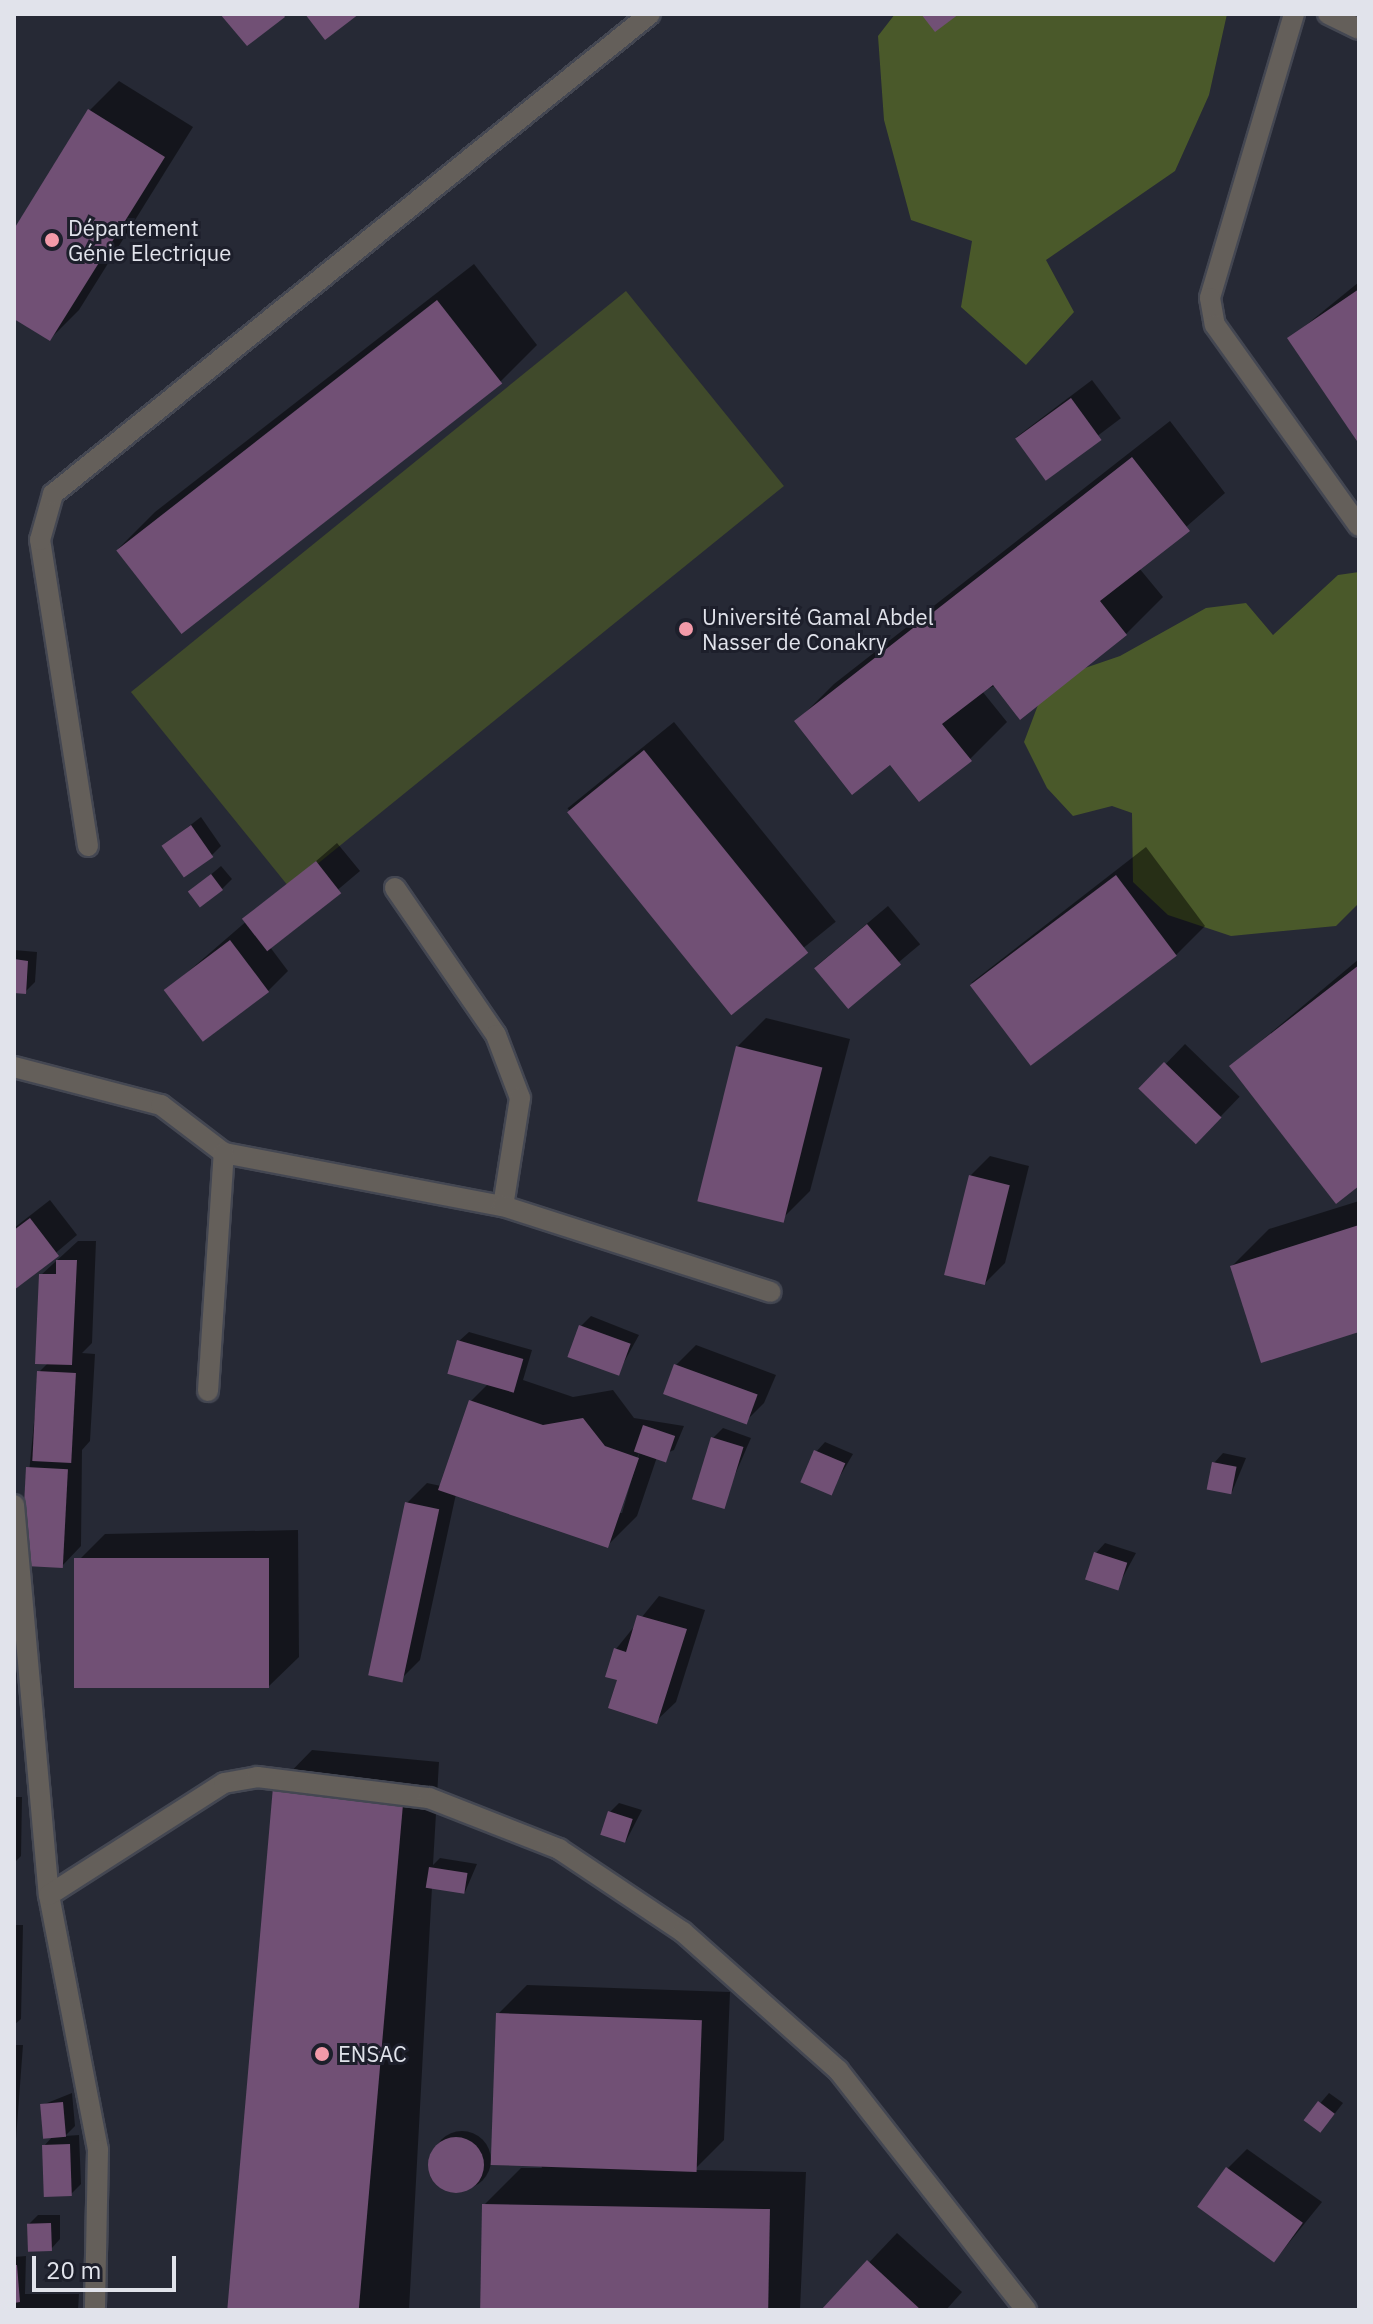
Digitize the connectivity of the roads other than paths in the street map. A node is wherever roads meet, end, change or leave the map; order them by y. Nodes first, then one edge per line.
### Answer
1 (650, 14) edge
2 (1294, 14) edge
3 (1328, 14) edge
4 (1359, 29) edge
5 (1359, 526) edge
6 (88, 846) dead end
7 (395, 888) dead end
8 (14, 1067) edge
9 (224, 1153) junction
10 (503, 1206) junction
11 (771, 1292) dead end
12 (208, 1391) dead end
13 (14, 1505) edge
14 (49, 1895) junction
15 (95, 2310) edge
16 (1026, 2310) edge

1 - 6 lane
2 - 5 lane
3 - 4 lane
7 - 10 lane
8 - 9 lane
9 - 10 lane
9 - 12 lane
10 - 11 lane
13 - 14 lane
14 - 15 lane
14 - 16 lane

